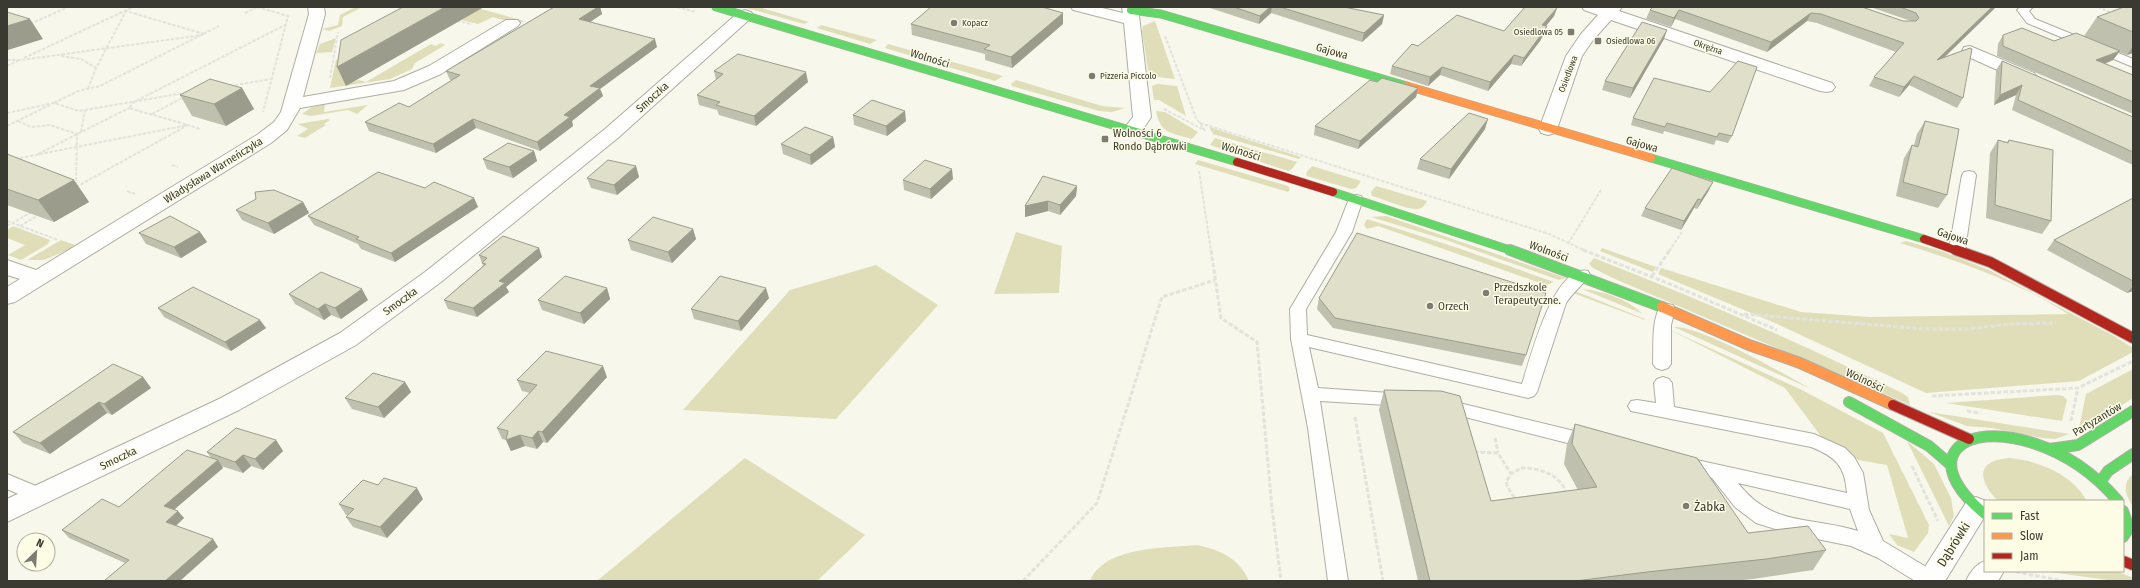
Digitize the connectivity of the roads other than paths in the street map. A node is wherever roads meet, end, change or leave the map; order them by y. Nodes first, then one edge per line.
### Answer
1 (316, 7) edge
2 (716, 7) edge
3 (1079, 7) edge
4 (1590, 7) edge
5 (2026, 7) edge
6 (1611, 10) edge
7 (1131, 12) edge
8 (740, 19) junction
9 (505, 27) road end
10 (1970, 51) edge
11 (2133, 62) edge
12 (2041, 82) edge
13 (1826, 87) dead end
14 (293, 104) junction
15 (1548, 129) junction
16 (1131, 131) junction
17 (1969, 175) dead end
18 (1356, 198) junction
19 (1957, 250) junction
20 (7, 267) edge
21 (1582, 275) junction
22 (38, 278) junction
23 (7, 298) edge
24 (1667, 309) junction
25 (2133, 338) edge
26 (1298, 339) junction
27 (1749, 345) junction
28 (1662, 364) dead end
29 (1790, 370) dead end
30 (1663, 383) dead end
31 (1310, 394) junction
32 (1839, 396) dead end
33 (1637, 406) dead end
34 (1665, 411) junction
35 (2131, 414) edge
36 (1969, 439) junction
37 (1605, 445) edge
38 (2049, 449) junction
39 (2133, 454) edge
40 (1666, 460) edge
41 (1951, 465) junction
42 (1719, 473) junction
43 (7, 481) edge
44 (2101, 481) junction
45 (41, 496) junction
46 (2117, 500) edge
47 (1858, 504) junction
48 (7, 511) edge
49 (1981, 511) edge
50 (2124, 513) edge
51 (2131, 530) edge
52 (1876, 548) junction
53 (1989, 572) edge
54 (1338, 581) edge
55 (1930, 581) edge
56 (1980, 581) edge

1 - 14 street, Władysława Warneńczyka
2 - 8 main road, Wolności
3 - 7 street
4 - 6 street, Okrężna
5 - 11 lane
6 - 13 street, Okrężna
6 - 15 street, Osiedlowa
7 - 15 main road, Gajowa
7 - 16 street
8 - 16 main road, Wolności
8 - 45 street, Smoczka
9 - 14 street
10 - 12 street
14 - 22 street, Władysława Warneńczyka
15 - 19 main road, Gajowa
16 - 18 main road, Wolności
17 - 19 lane
18 - 21 main road, Wolności
18 - 26 lane
19 - 25 main road, Gajowa
20 - 22 street
21 - 24 main road, Wolności
21 - 26 lane
22 - 23 street, Władysława Warneńczyka
24 - 27 main road, Wolności
24 - 28 lane
26 - 31 lane
27 - 29 main road, Wolności
27 - 36 main road, Wolności
30 - 34 lane
31 - 37 lane
31 - 54 lane
32 - 41 main road
33 - 34 lane
34 - 47 lane
35 - 38 main road, Partyzantów
36 - 38 main road
36 - 41 main road
38 - 44 main road
39 - 44 main road
40 - 42 lane
41 - 49 main road
42 - 47 lane
42 - 52 lane
43 - 45 lane
44 - 46 main road
45 - 48 street, Smoczka
47 - 52 lane
49 - 55 street, Dąbrówki
50 - 51 main road
52 - 55 lane
53 - 56 street

